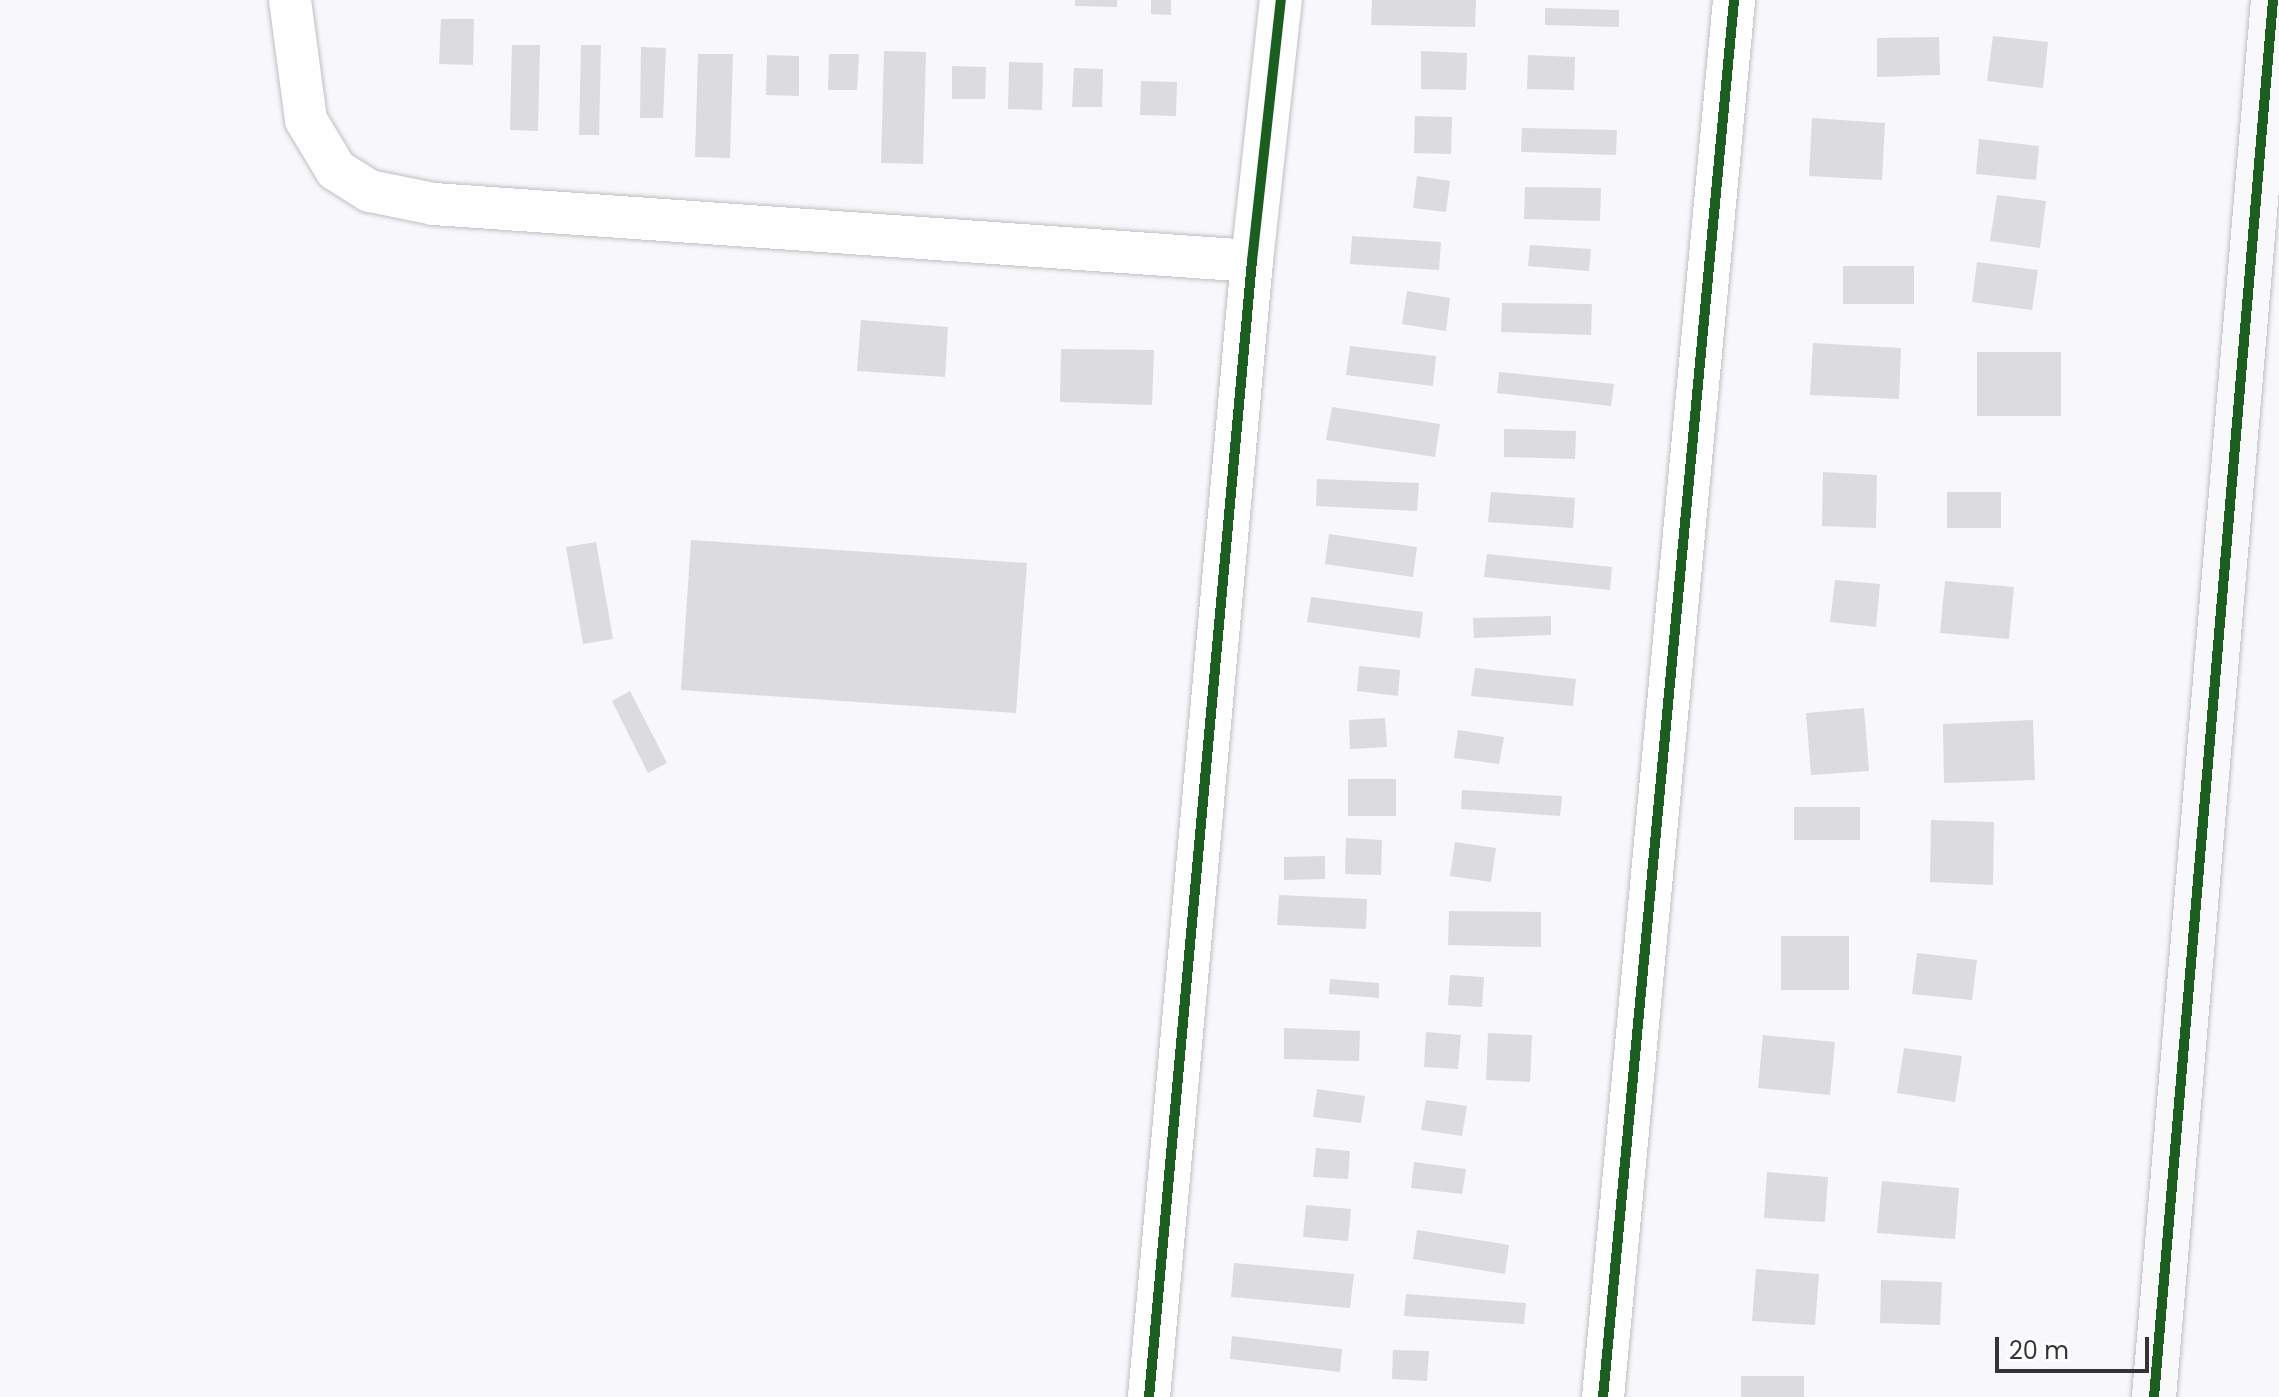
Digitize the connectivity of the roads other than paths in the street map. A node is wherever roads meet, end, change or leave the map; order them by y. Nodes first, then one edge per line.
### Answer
1 (290, 0) edge
2 (1281, 0) edge
3 (1734, 0) edge
4 (2273, 0) edge
5 (1252, 261) junction
6 (1149, 1397) edge
7 (1603, 1397) edge
8 (2154, 1397) edge

1 - 5 street
2 - 5 street
3 - 7 street
4 - 8 street
5 - 6 street

